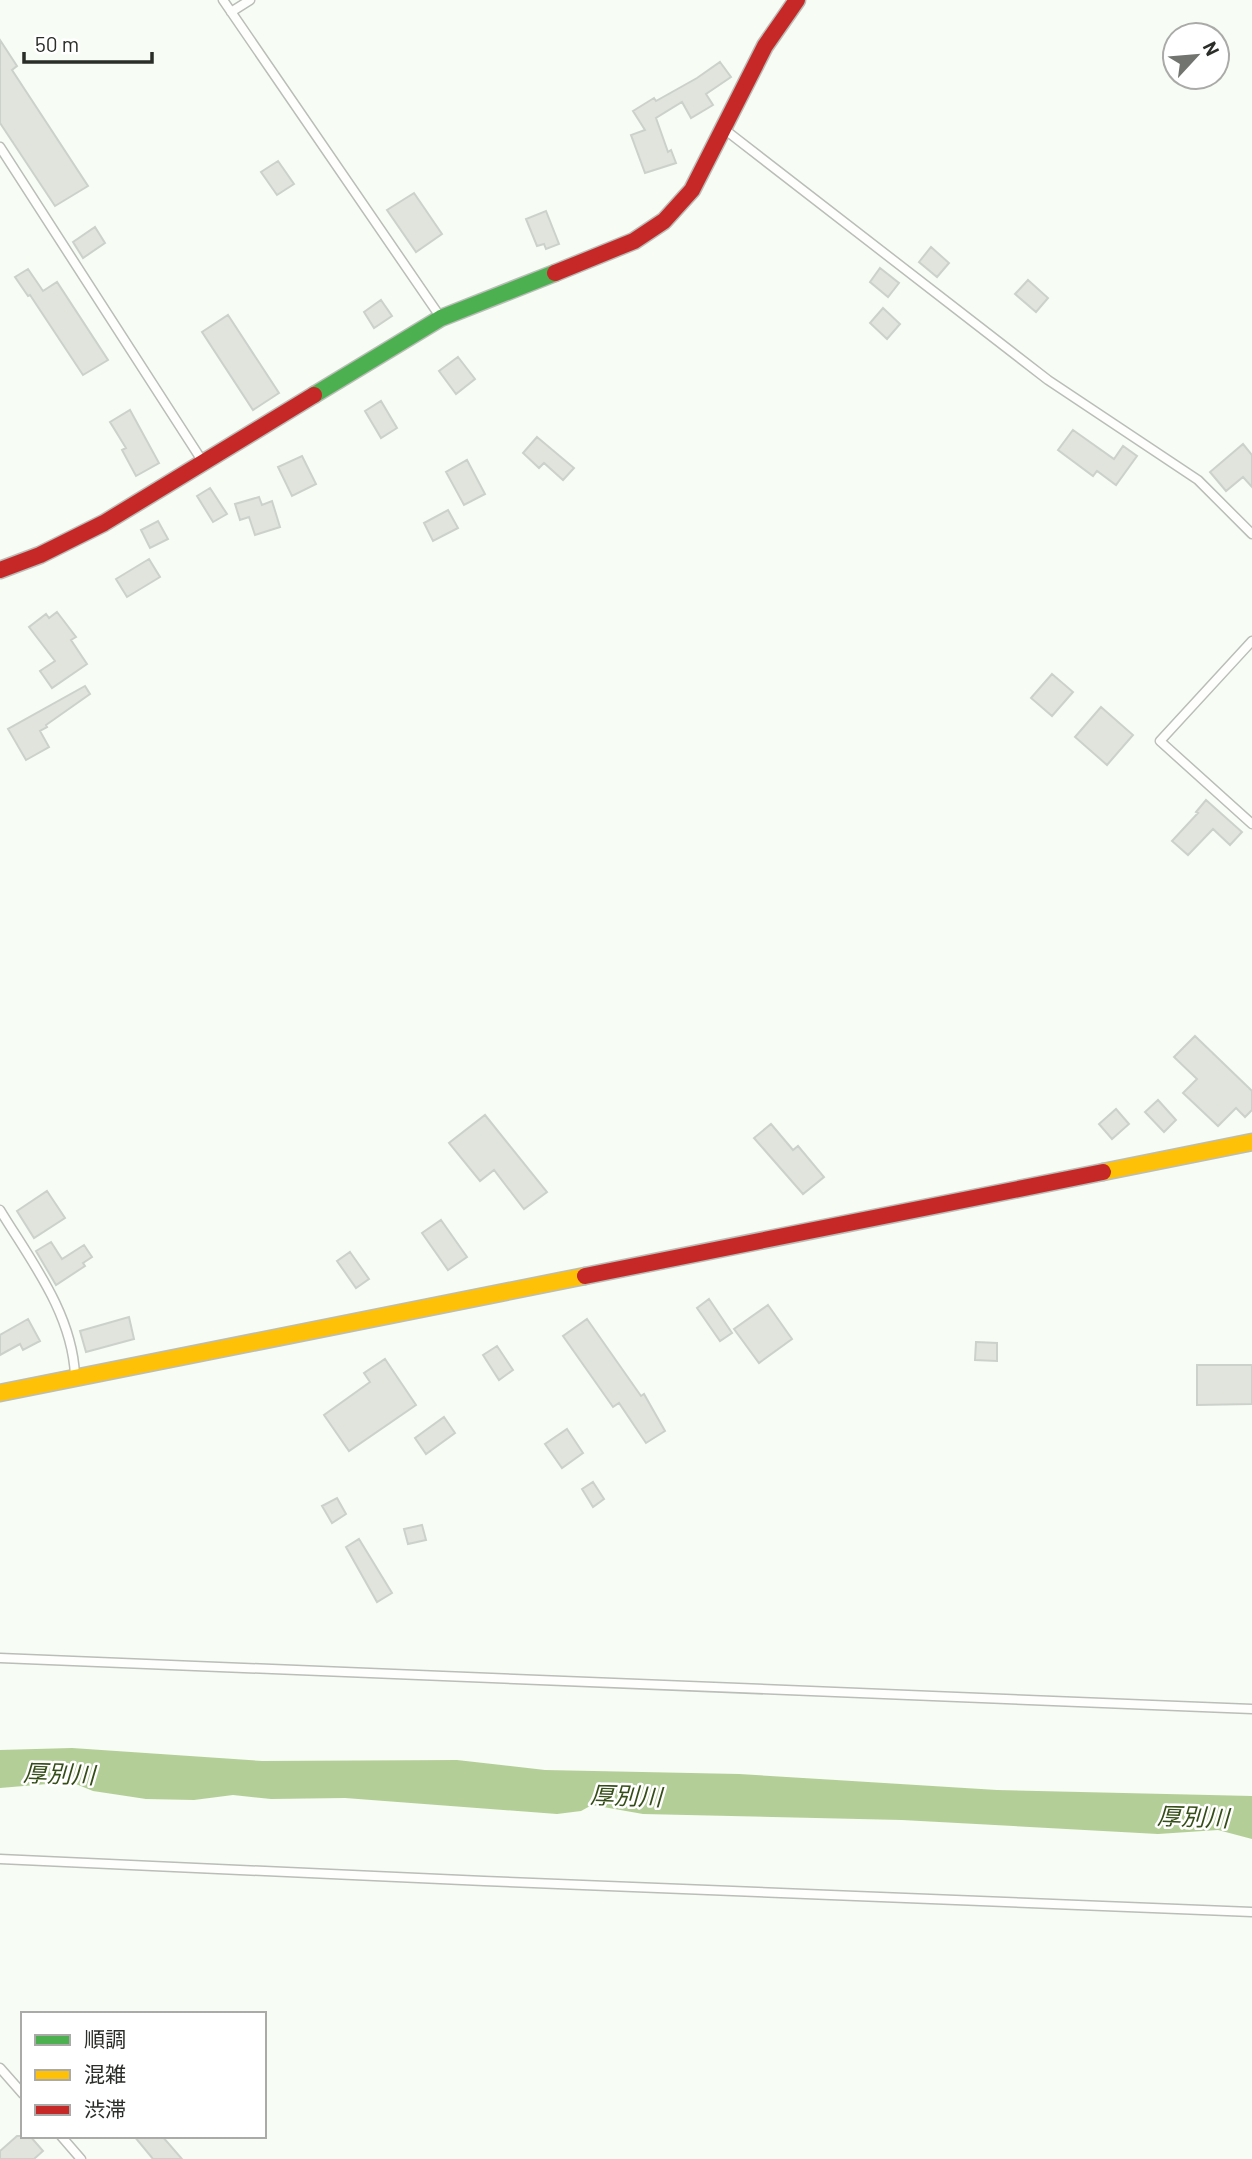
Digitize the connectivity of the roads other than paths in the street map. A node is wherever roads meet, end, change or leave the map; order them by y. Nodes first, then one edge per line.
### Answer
1 (223, 0) edge
2 (250, 0) edge
3 (797, 0) edge
4 (231, 12) junction
5 (724, 129) junction
6 (0, 147) edge
7 (441, 318) junction
8 (204, 463) junction
9 (1252, 534) edge
10 (0, 570) edge
11 (1252, 641) edge
12 (1252, 824) edge
13 (1252, 1142) edge
14 (0, 1210) edge
15 (75, 1378) junction
16 (0, 1393) edge
17 (0, 1658) edge
18 (1252, 1709) edge
19 (0, 1858) edge
20 (1252, 1912) edge
21 (0, 2068) edge
22 (21, 2092) edge
23 (63, 2138) edge
24 (81, 2159) edge

1 - 4 lane
2 - 4 lane
3 - 5 street
4 - 7 lane
5 - 7 street
5 - 9 lane
6 - 8 lane
7 - 8 street
8 - 10 street
11 - 12 lane
13 - 15 street
14 - 15 lane
15 - 16 street
17 - 18 lane
19 - 20 lane
21 - 22 lane
23 - 24 lane

